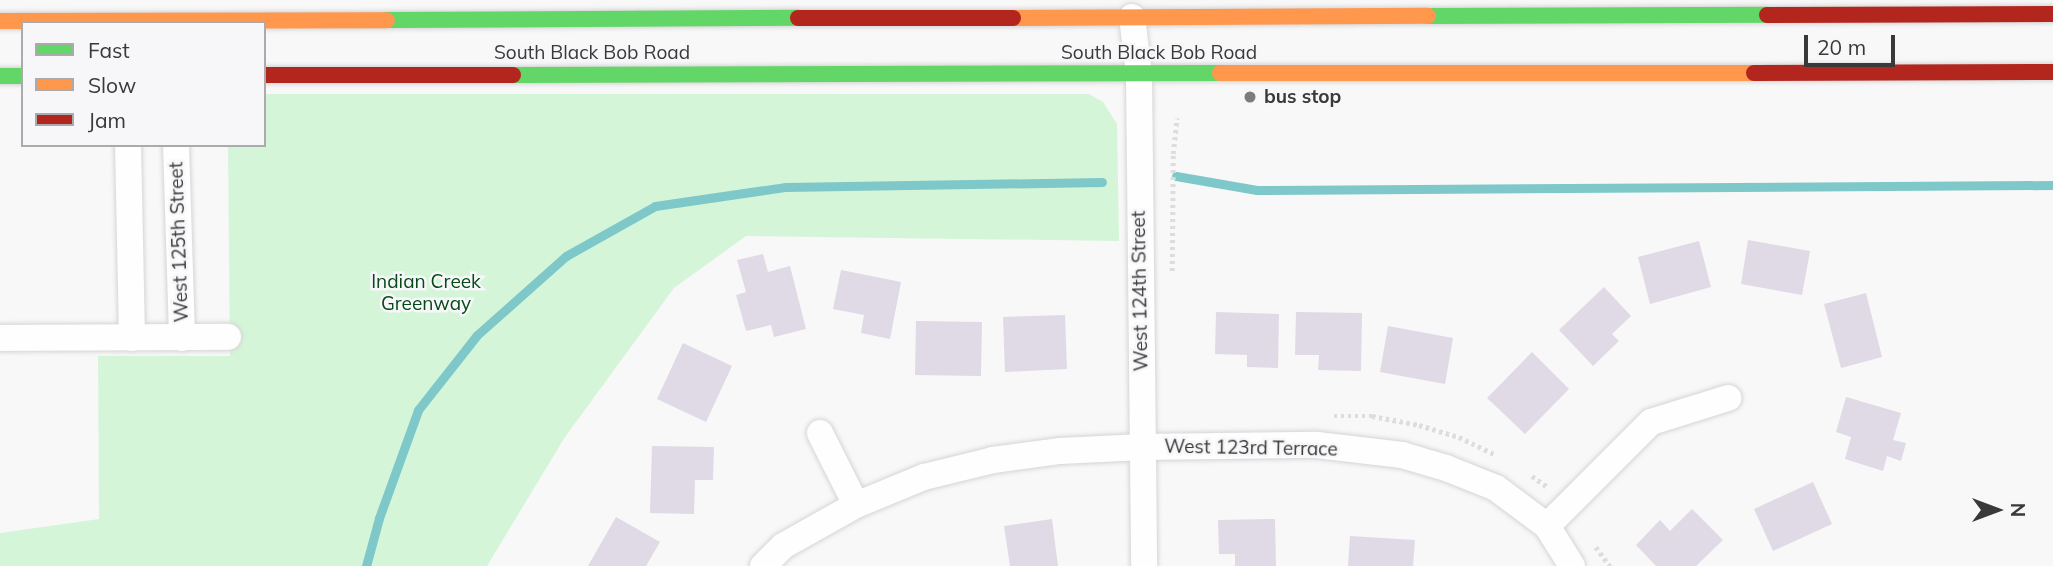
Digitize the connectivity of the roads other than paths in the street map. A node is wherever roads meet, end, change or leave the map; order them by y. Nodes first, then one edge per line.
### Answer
1 (130, 14) edge
2 (180, 14) edge
3 (2053, 14) edge
4 (1132, 17) junction
5 (0, 21) edge
6 (2053, 72) edge
7 (1139, 74) junction
8 (266, 75) edge
9 (0, 76) edge
10 (21, 76) edge
11 (128, 147) edge
12 (176, 147) edge
13 (228, 337) dead end
14 (0, 338) edge
15 (132, 338) junction
16 (181, 338) junction
17 (1728, 398) dead end
18 (820, 433) dead end
19 (1142, 447) junction
20 (856, 505) junction
21 (1547, 526) junction
22 (763, 566) edge
23 (1144, 566) edge
24 (1572, 566) edge

1 - 2 main road, South Black Bob Road
1 - 5 main road, South Black Bob Road
2 - 4 main road, South Black Bob Road
3 - 4 main road, South Black Bob Road
4 - 7 street, West 124th Street
6 - 7 main road, South Black Bob Road
7 - 8 main road, South Black Bob Road
7 - 19 street, West 124th Street
9 - 10 main road
11 - 15 street
12 - 16 street, West 125th Street
13 - 16 street
14 - 15 street
15 - 16 street
17 - 21 street
18 - 20 street
19 - 20 street, West 123rd Terrace
19 - 21 street, West 123rd Terrace
19 - 23 street, West 124th Street
20 - 22 street, West 123rd Terrace
21 - 24 street, West 123rd Terrace

